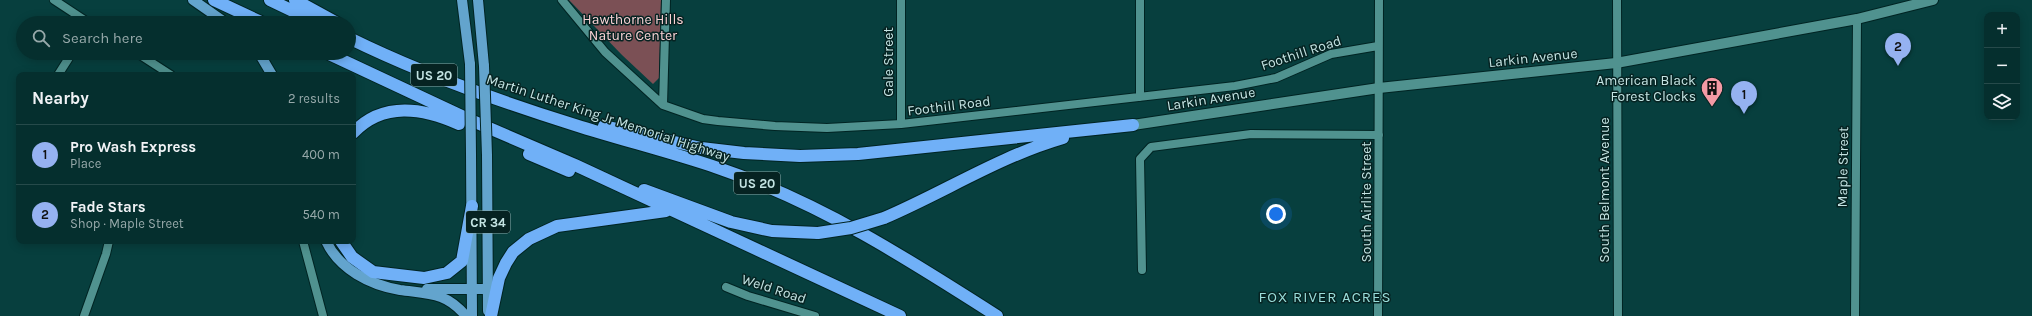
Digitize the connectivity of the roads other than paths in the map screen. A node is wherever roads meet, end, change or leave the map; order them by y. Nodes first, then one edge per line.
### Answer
1 (54, 0) edge
2 (193, 0) edge
3 (214, 0) edge
4 (270, 0) edge
5 (296, 0) edge
6 (462, 0) edge
7 (478, 0) edge
8 (562, 0) edge
9 (666, 0) edge
10 (901, 0) edge
11 (1140, 0) edge
12 (1378, 0) edge
13 (1617, 0) edge
14 (1933, 0) edge
15 (79, 16) edge
16 (216, 16) edge
17 (248, 16) edge
18 (303, 16) edge
19 (325, 16) edge
20 (1857, 19) junction
21 (356, 36) edge
22 (356, 41) edge
23 (1378, 46) junction
24 (374, 50) junction
25 (68, 60) edge
26 (148, 60) edge
27 (263, 60) edge
28 (342, 60) edge
29 (1616, 63) junction
30 (60, 72) edge
31 (166, 72) edge
32 (270, 72) edge
33 (1379, 88) junction
34 (1140, 97) junction
35 (494, 98) junction
36 (663, 105) junction
37 (901, 124) junction
38 (1133, 125) junction
39 (356, 129) edge
40 (1379, 135) junction
41 (575, 165) junction
42 (472, 206) junction
43 (666, 211) junction
44 (702, 226) junction
45 (108, 244) edge
46 (304, 244) edge
47 (327, 244) edge
48 (343, 244) edge
49 (1142, 270) dead end
50 (726, 287) dead end
51 (472, 289) junction
52 (489, 289) junction
53 (399, 290) junction
54 (84, 316) edge
55 (323, 316) edge
56 (466, 316) edge
57 (472, 316) edge
58 (489, 316) edge
59 (815, 316) edge
60 (900, 316) edge
61 (997, 316) edge
62 (1378, 316) edge
63 (1618, 316) edge
64 (1855, 316) edge

1 - 15 street
2 - 16 main road
3 - 17 highway
4 - 18 highway
5 - 19 highway
6 - 42 main road, CR 34, bridge
7 - 52 main road, CR 34, bridge
8 - 36 street, Foothill Road
9 - 36 street
10 - 37 street, Gale Street
11 - 34 street
12 - 23 street, South Airlite Street
13 - 29 street, South Belmont Avenue
14 - 20 main road, Larkin Avenue
20 - 29 main road, Larkin Avenue
20 - 64 street, Maple Street
21 - 24 highway
22 - 24 highway, US 20
23 - 33 street, South Airlite Street
23 - 34 street, Foothill Road
24 - 35 highway, Martin Luther King Jr Memorial Highway / US 20
25 - 30 street
26 - 31 street
27 - 32 main road
28 - 41 highway, US 20
29 - 33 main road, Larkin Avenue
29 - 63 street, South Belmont Avenue
33 - 38 main road, Larkin Avenue
33 - 40 street, South Airlite Street
34 - 37 street, Foothill Road
35 - 38 highway
35 - 61 highway, Martin Luther King Jr Memorial Highway / US 20
36 - 37 street, Foothill Road
38 - 41 highway, bridge
39 - 43 highway
40 - 49 street
40 - 62 street, South Airlite Street
41 - 44 highway, US 20
42 - 48 highway
42 - 51 main road, CR 34
43 - 44 highway
43 - 58 highway
44 - 60 highway, US 20
45 - 54 street
46 - 55 street
47 - 53 main road
50 - 59 street, Weld Road
51 - 52 main road
51 - 53 main road
51 - 57 main road, CR 34
52 - 58 main road, CR 34
53 - 56 main road

